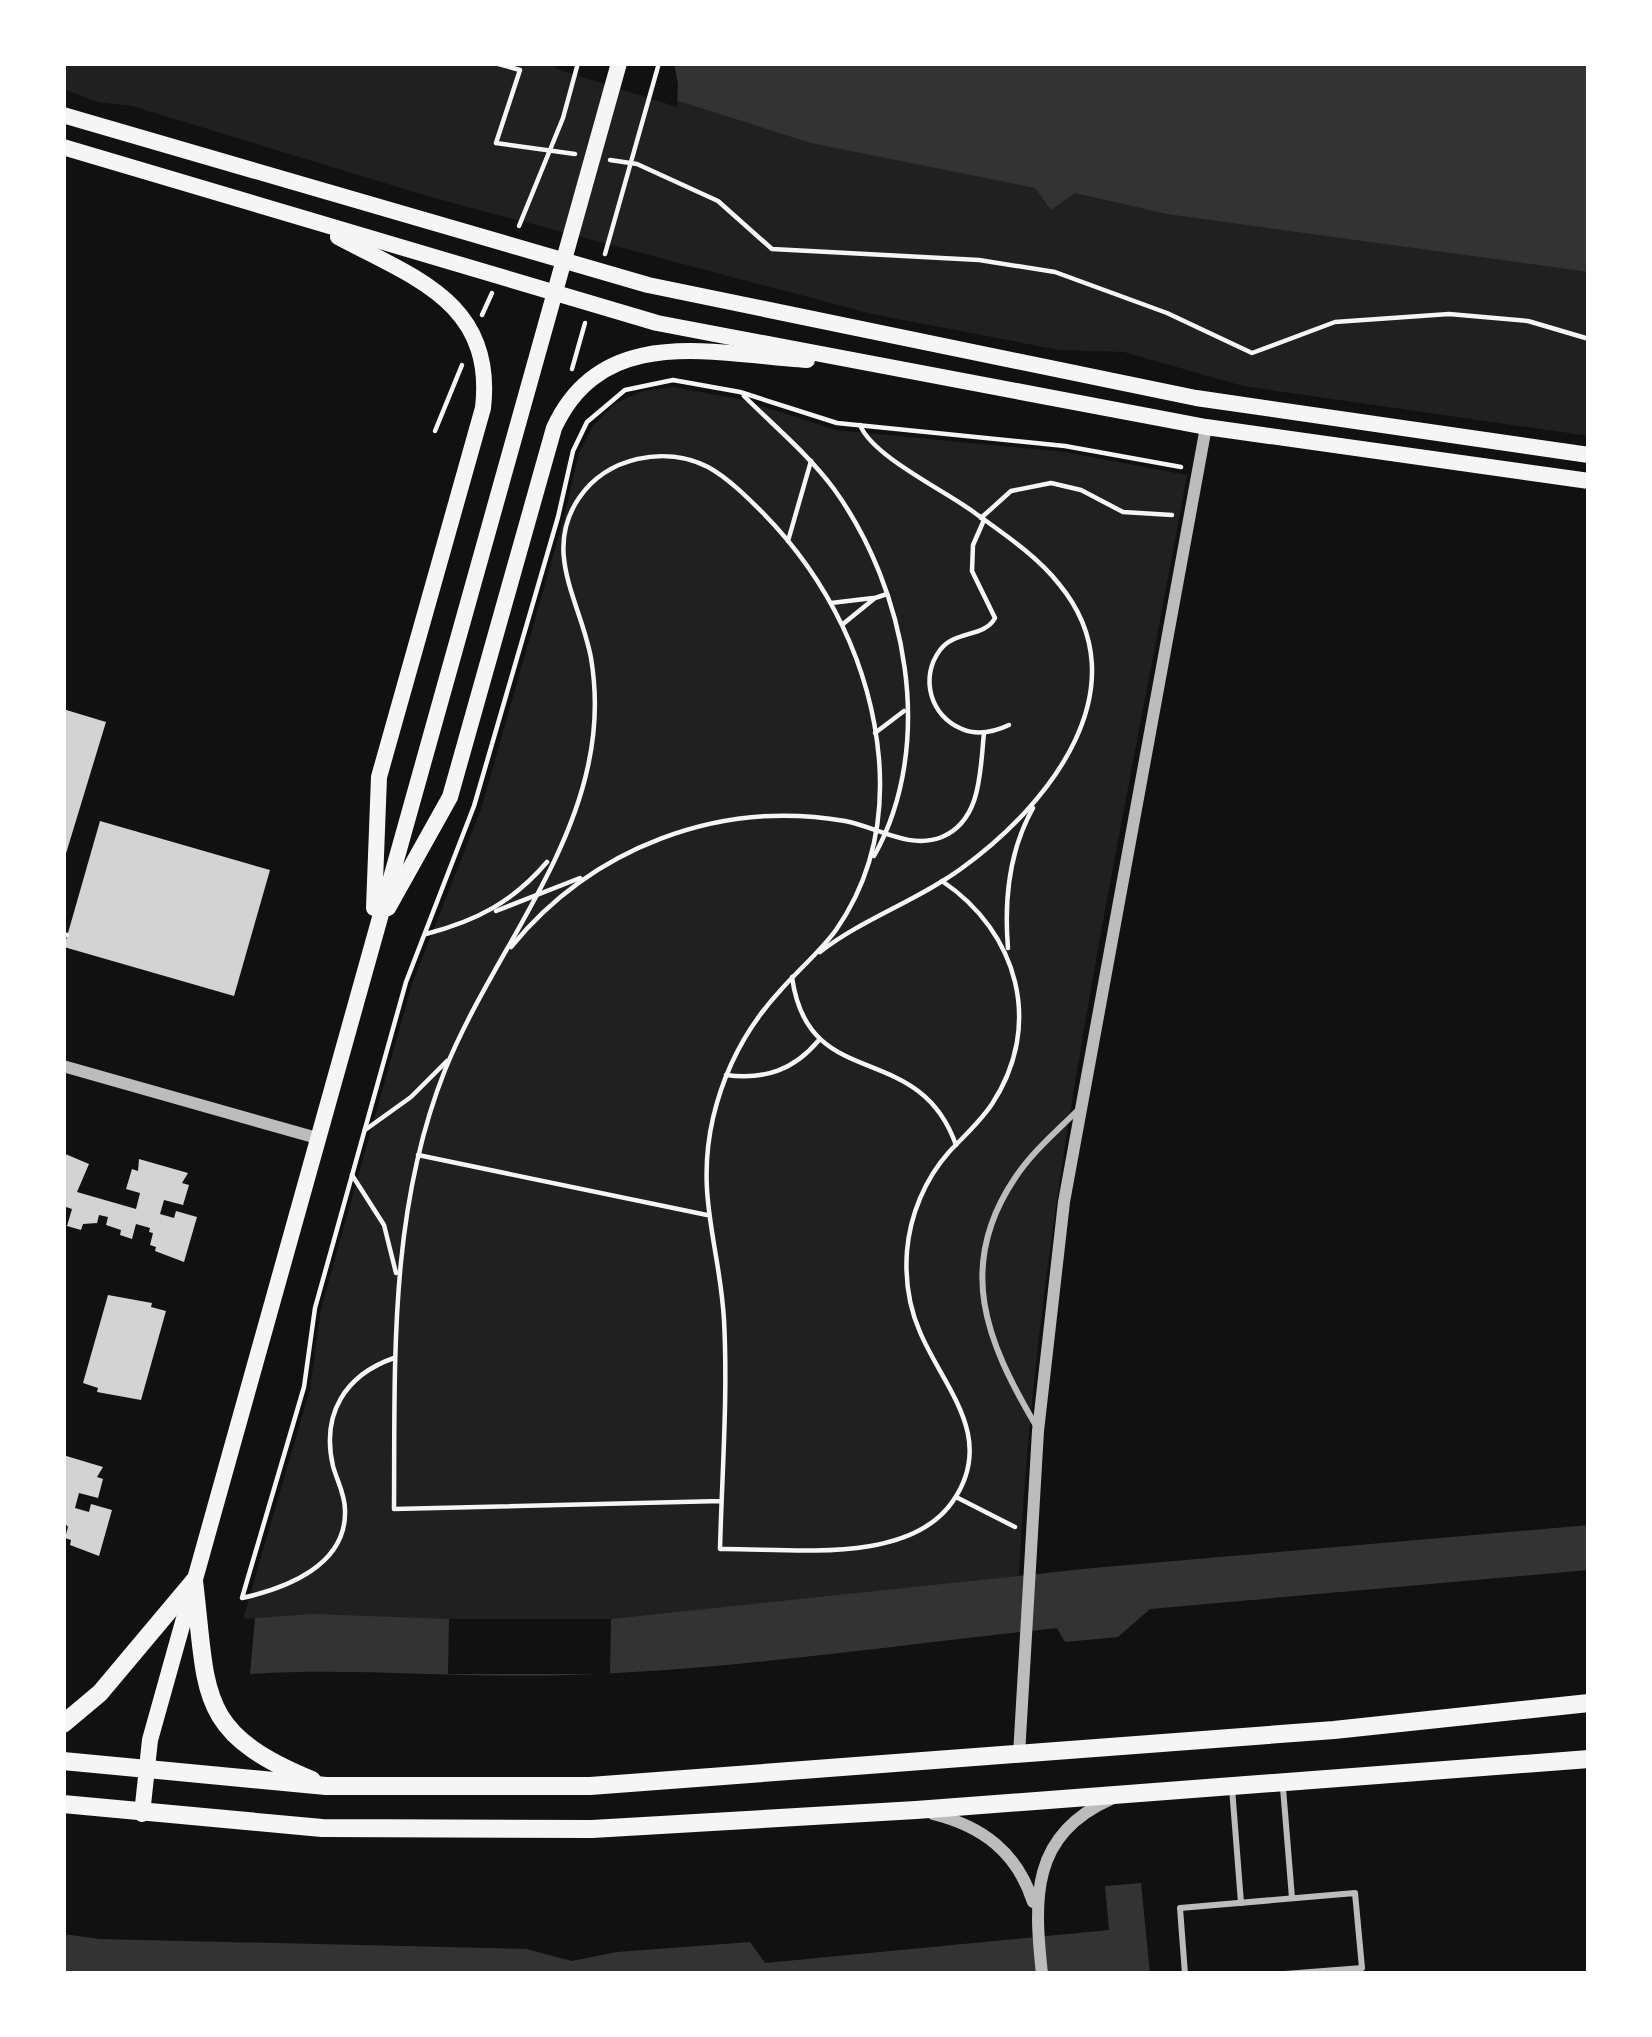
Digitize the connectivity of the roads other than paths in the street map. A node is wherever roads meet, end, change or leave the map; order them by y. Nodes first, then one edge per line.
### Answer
1 (619, 63) edge
2 (63, 115) edge
3 (63, 148) edge
4 (306, 219) junction
5 (876, 364) junction
6 (1206, 427) junction
7 (1589, 454) edge
8 (1589, 481) edge
9 (374, 935) junction
10 (63, 1066) edge
11 (1082, 1107) junction
12 (317, 1138) junction
13 (1038, 1431) junction
14 (194, 1581) junction
15 (1589, 1703) edge
16 (63, 1724) edge
17 (1019, 1755) junction
18 (1589, 1759) edge
19 (63, 1761) edge
20 (147, 1772) junction
21 (1283, 1780) junction
22 (1231, 1785) junction
23 (326, 1786) junction
24 (1129, 1793) junction
25 (63, 1804) edge
26 (916, 1810) junction
27 (142, 1814) junction
28 (1292, 1898) junction
29 (1241, 1903) junction
30 (1036, 1915) junction
31 (1362, 1971) edge
32 (1042, 1974) edge
33 (1185, 1974) edge
34 (1285, 1974) edge

1 - 9 main road
2 - 7 main road
3 - 4 main road
4 - 5 main road
4 - 9 main road
5 - 6 main road
5 - 9 main road
6 - 8 main road
6 - 11 street
9 - 12 main road
10 - 12 street
11 - 13 street
11 - 13 lane
12 - 14 main road
13 - 17 street
14 - 16 main road
14 - 20 main road
14 - 23 main road
15 - 17 main road
17 - 23 main road
18 - 21 main road
19 - 20 main road
20 - 23 main road
20 - 27 main road
21 - 22 main road
21 - 28 lane
22 - 24 main road
22 - 29 lane
24 - 26 main road
24 - 30 street
25 - 27 main road
26 - 27 main road
26 - 30 street
28 - 29 lane
28 - 31 lane
29 - 33 lane
30 - 32 street
31 - 34 lane

